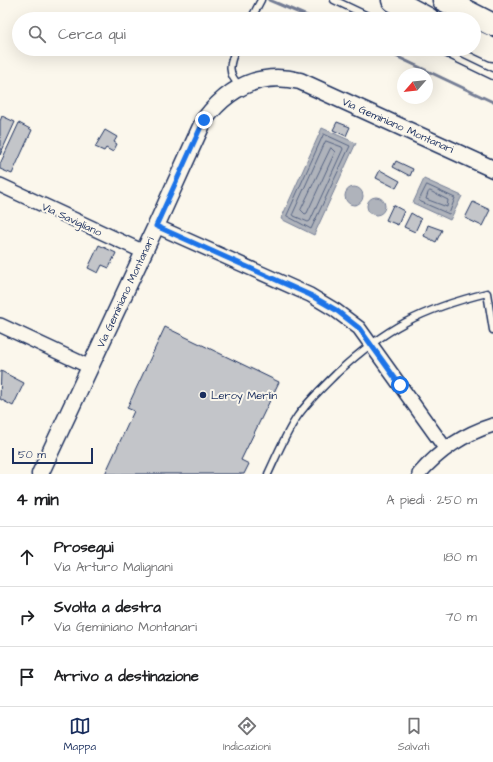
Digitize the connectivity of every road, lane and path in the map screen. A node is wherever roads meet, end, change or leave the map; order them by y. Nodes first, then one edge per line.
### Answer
1 (261, 0) edge
2 (334, 0) edge
3 (393, 0) edge
4 (444, 0) edge
5 (255, 12) edge
6 (359, 12) edge
7 (415, 12) edge
8 (468, 12) edge
9 (481, 19) edge
10 (493, 25) edge
11 (481, 44) edge
12 (493, 50) edge
13 (233, 56) edge
14 (452, 56) edge
15 (493, 76) edge
16 (240, 86) junction
17 (493, 169) edge
18 (0, 185) edge
19 (156, 226) junction
20 (144, 252) junction
21 (0, 325) edge
22 (493, 330) edge
23 (371, 344) junction
24 (90, 367) junction
25 (493, 425) edge
26 (445, 448) junction
27 (269, 473) edge
28 (40, 474) edge
29 (276, 474) edge
30 (419, 474) edge

1 - 5 lane
2 - 6 lane
3 - 7 highway
4 - 8 highway
9 - 10 highway
11 - 12 highway
13 - 16 lane
14 - 15 lane
16 - 17 street, Via Geminiano Montanari
16 - 19 street, Via Geminiano Montanari
18 - 20 street, Via Savigliano
19 - 20 street, Via Geminiano Montanari
19 - 23 street
20 - 24 street, Via Geminiano Montanari
21 - 24 street
22 - 23 lane
23 - 26 street
23 - 27 lane
24 - 28 street, Via Geminiano Montanari
25 - 26 street
26 - 30 street
27 - 29 lane

